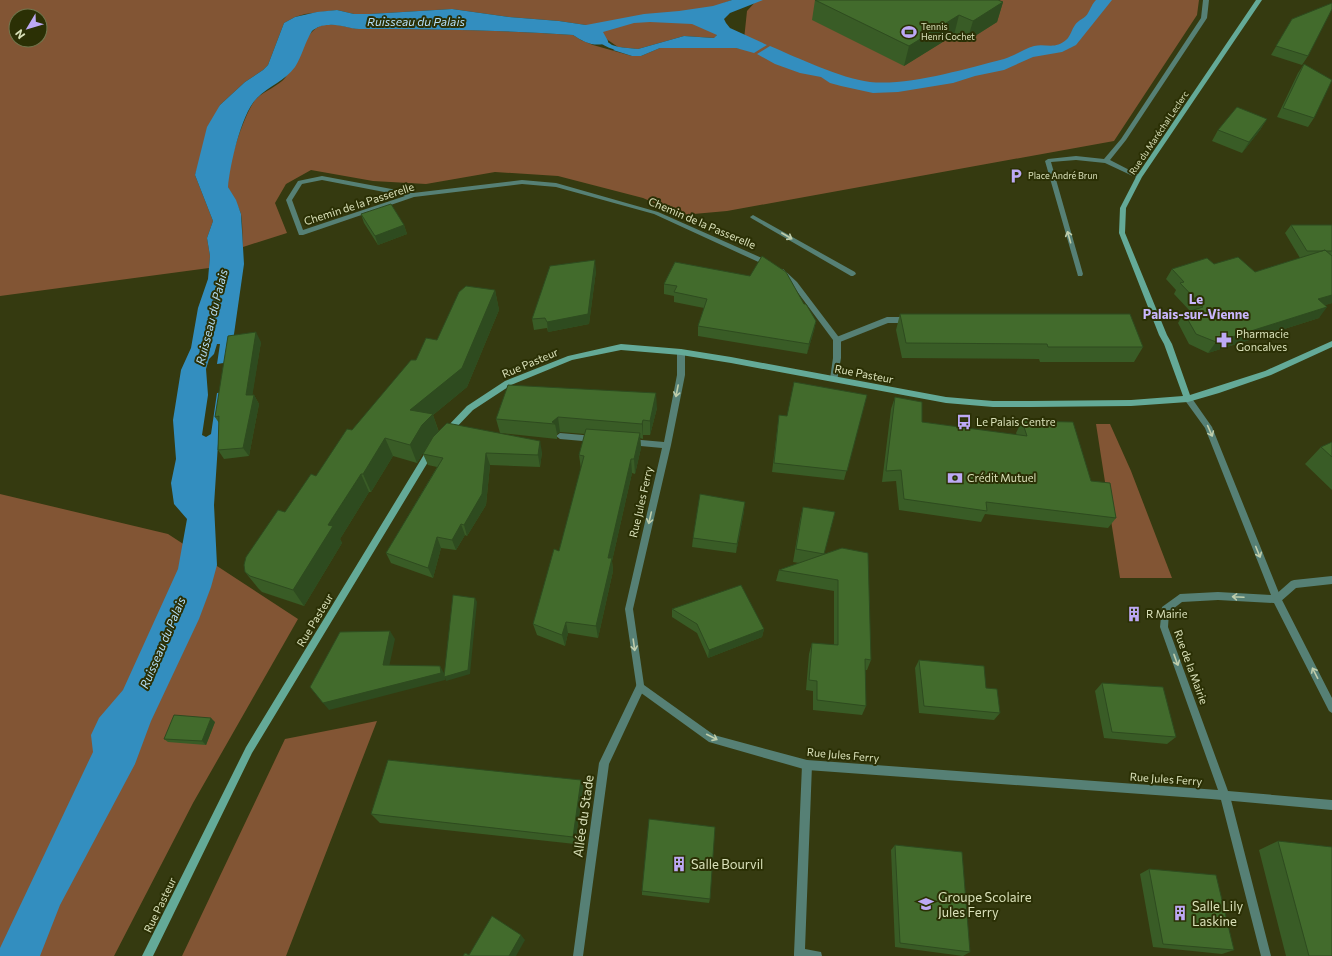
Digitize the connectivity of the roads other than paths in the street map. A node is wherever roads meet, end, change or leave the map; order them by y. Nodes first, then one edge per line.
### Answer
1 (1206, 0) edge
2 (1259, 0) edge
3 (1106, 161) junction
4 (1138, 177) junction
5 (413, 195) junction
6 (753, 217) dead end
7 (853, 274) dead end
8 (1080, 274) dead end
9 (919, 319) edge
10 (837, 340) junction
11 (1332, 344) edge
12 (681, 352) junction
13 (834, 379) junction
14 (1188, 399) junction
15 (560, 436) edge
16 (606, 440) edge
17 (621, 441) edge
18 (667, 444) junction
19 (1332, 580) edge
20 (1277, 599) junction
21 (640, 687) junction
22 (1332, 708) edge
23 (808, 765) junction
24 (1226, 796) junction
25 (1332, 805) edge
26 (147, 956) edge
27 (578, 956) edge
28 (817, 956) edge
29 (1266, 956) edge

1 - 3 street
2 - 4 main road, Rue du Maréchal Leclerc
3 - 4 street
8 -> 3 street
4 - 14 main road, Rue du Maréchal Leclerc
5 - 5 street, Chemin de la Passerelle
5 - 10 street, Chemin de la Passerelle
6 -> 7 street
9 - 10 street
10 - 13 street
11 - 14 main road, Rue Pasteur
12 - 13 main road, Rue Pasteur
12 -> 18 street, Rue Jules Ferry
12 - 26 main road, Rue Pasteur
13 - 14 main road, Rue Pasteur
14 -> 20 street
15 - 16 street
17 - 18 street
18 -> 21 street, Rue Jules Ferry
19 - 20 street
22 -> 20 street
20 -> 24 street, Rue de la Mairie
21 -> 23 street, Rue Jules Ferry
21 - 27 street, Allée du Stade
23 - 24 street, Rue Jules Ferry
23 - 28 street
24 - 25 street, Rue Jules Ferry
24 - 29 street, Rue de la Mairie

